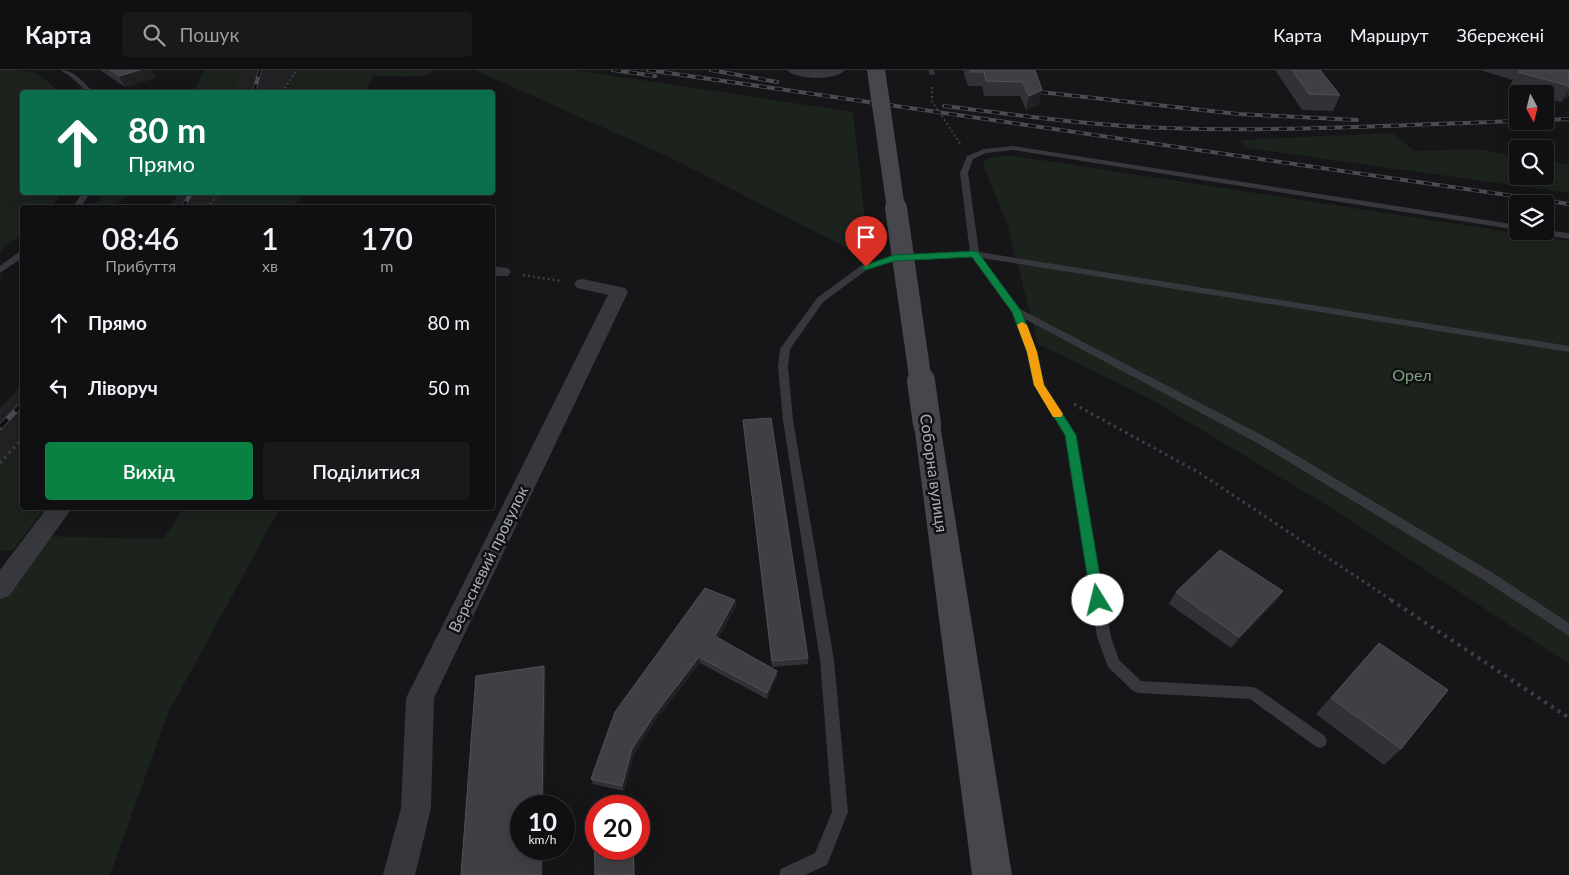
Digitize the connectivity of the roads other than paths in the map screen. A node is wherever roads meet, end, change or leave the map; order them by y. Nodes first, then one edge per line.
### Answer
1 (63, 70) edge
2 (793, 70) edge
3 (839, 70) edge
4 (876, 70) edge
5 (88, 90) edge
6 (1509, 227) edge
7 (1554, 234) edge
8 (1569, 236) edge
9 (975, 254) junction
10 (20, 255) edge
11 (0, 270) edge
12 (583, 284) road end
13 (1017, 311) junction
14 (1569, 349) edge
15 (59, 510) edge
16 (0, 589) edge
17 (1569, 630) edge
18 (1320, 741) dead end
19 (399, 875) edge
20 (787, 875) edge
21 (992, 875) edge

1 - 5 lane
2 - 3 street
4 - 21 main road, Соборна вулиця, bridge
6 - 9 lane
7 - 8 lane
9 - 13 lane
9 - 14 lane
9 - 20 lane
10 - 11 lane
12 - 19 street, Вересневий провулок
13 - 17 lane
13 - 18 lane
15 - 16 street

